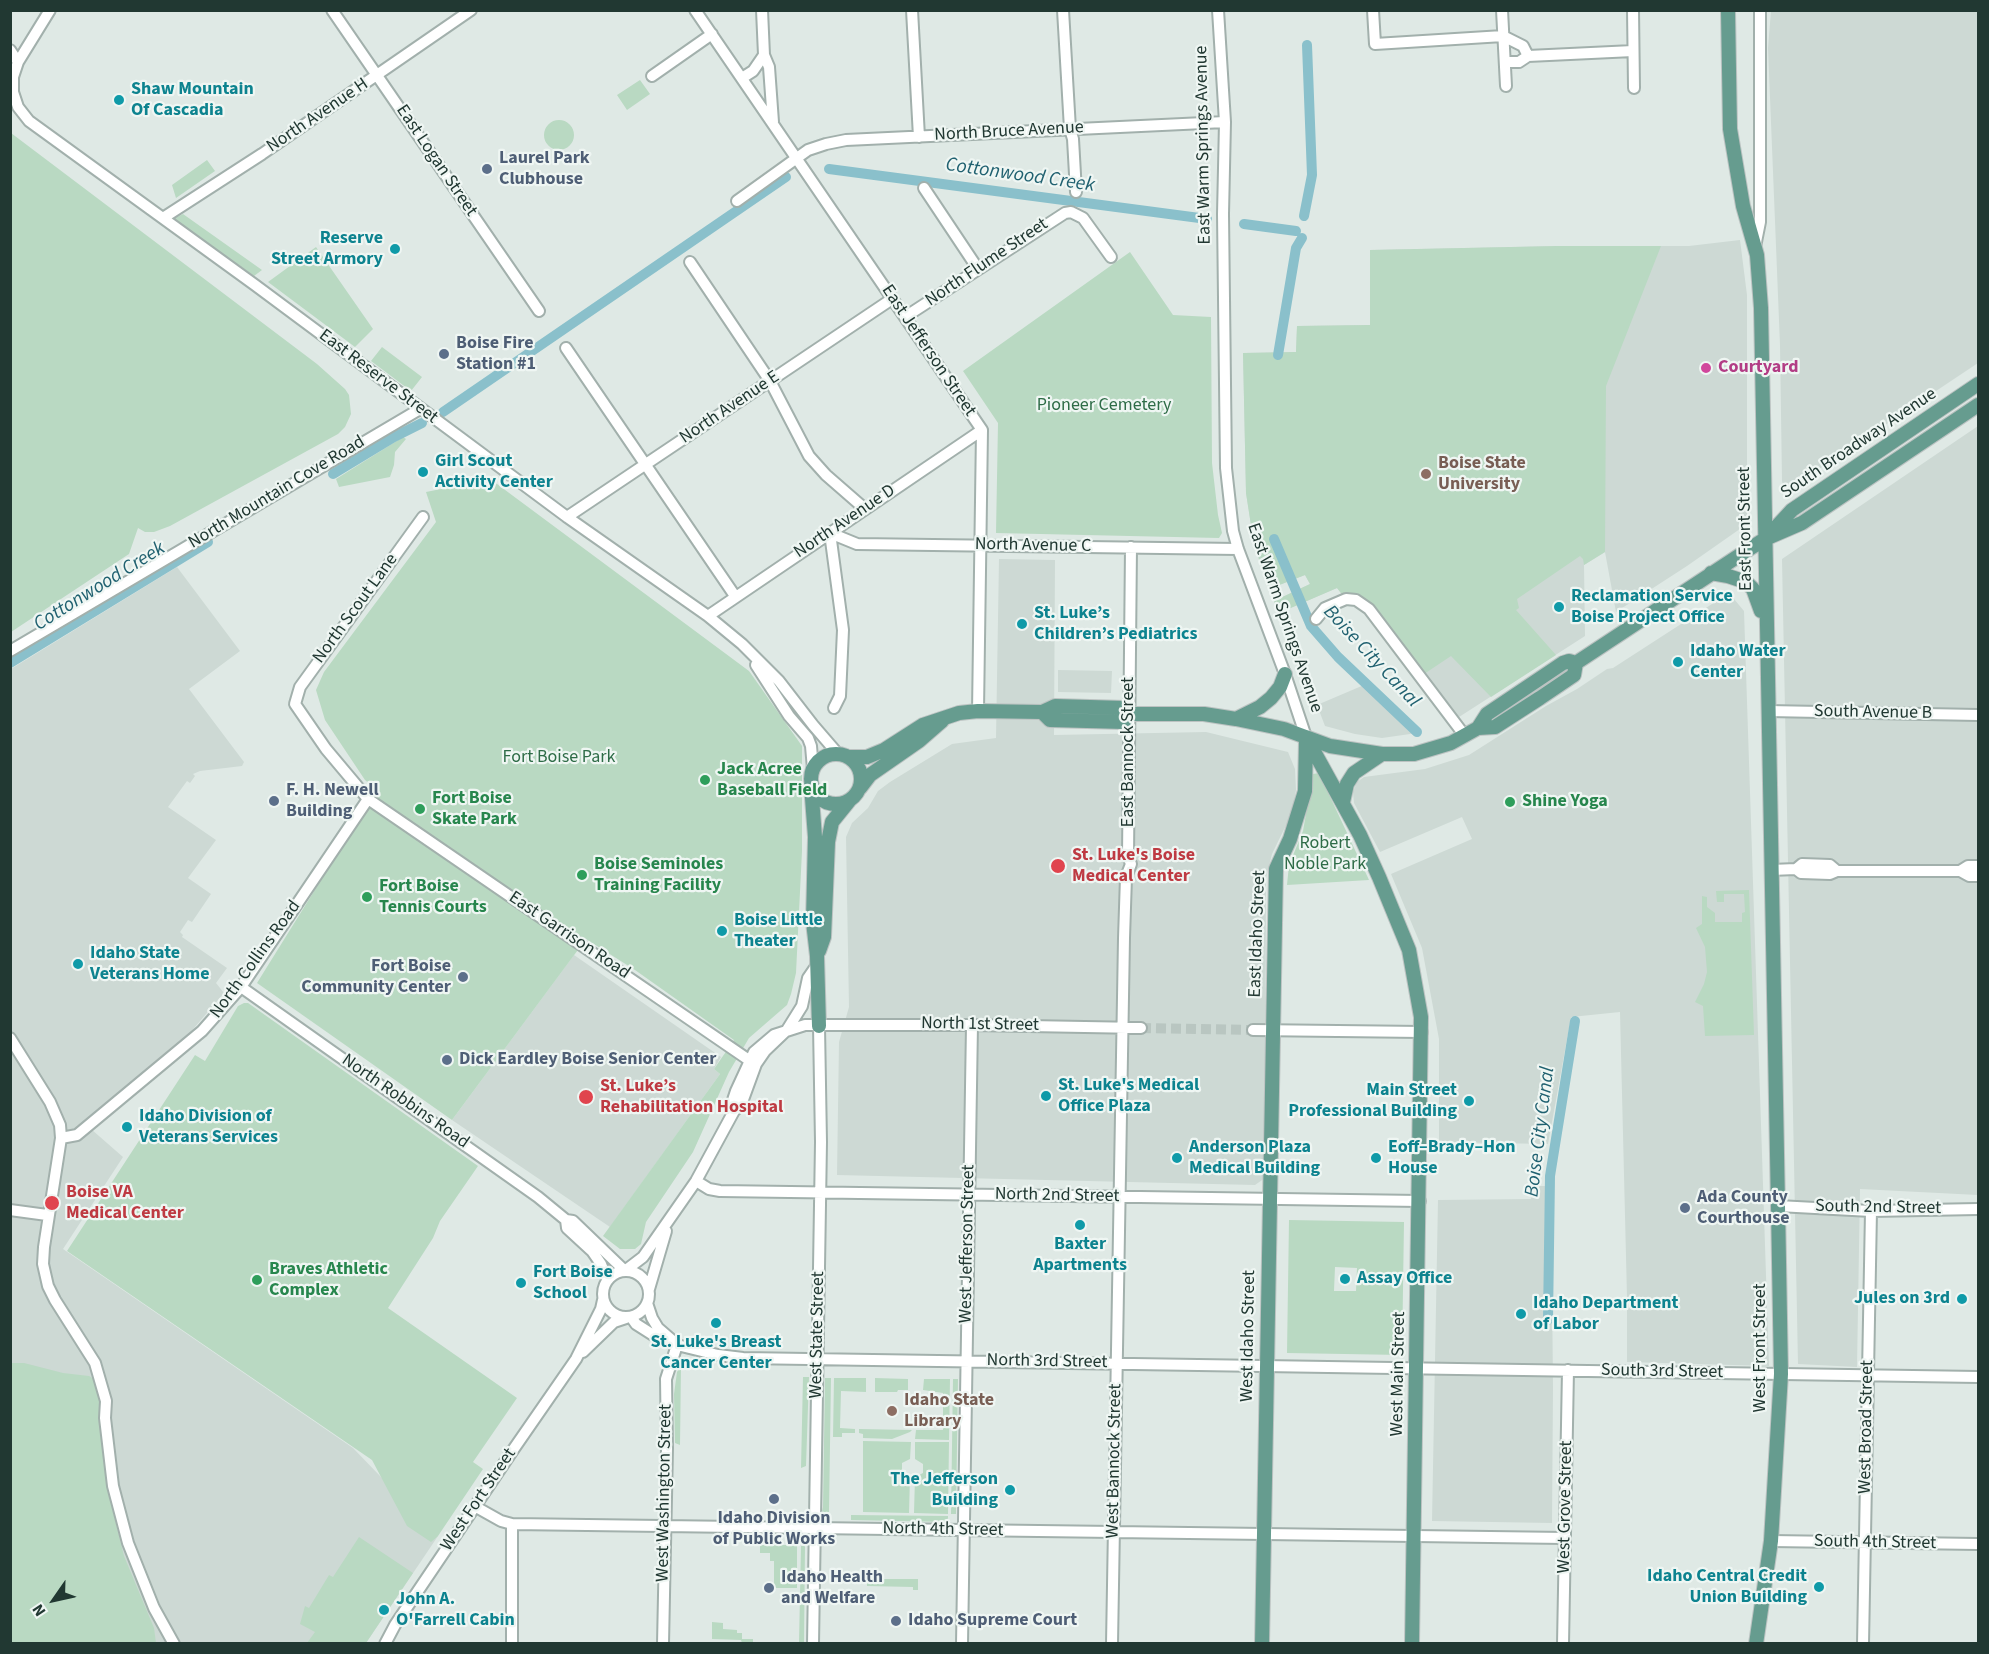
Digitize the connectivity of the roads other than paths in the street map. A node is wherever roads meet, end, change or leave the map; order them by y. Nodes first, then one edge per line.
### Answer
1 (50, 10) edge
2 (332, 10) edge
3 (471, 10) edge
4 (695, 10) edge
5 (762, 10) edge
6 (912, 10) edge
7 (1062, 10) edge
8 (1218, 10) edge
9 (1373, 10) edge
10 (1502, 10) edge
11 (1633, 10) edge
12 (1728, 10) edge
13 (1760, 10) edge
14 (712, 34) junction
15 (1503, 36) junction
16 (10, 50) edge
17 (1634, 51) junction
18 (764, 55) junction
19 (1528, 56) junction
20 (18, 62) junction
21 (1505, 62) junction
22 (377, 75) junction
23 (652, 76) dead end
24 (742, 78) junction
25 (1506, 86) dead end
26 (1634, 88) dead end
27 (14, 107) edge
28 (772, 122) junction
29 (1225, 122) junction
30 (1070, 129) junction
31 (919, 137) junction
32 (797, 158) junction
33 (924, 188) dead end
34 (1076, 192) dead end
35 (737, 201) dead end
36 (163, 218) junction
37 (1755, 247) junction
38 (1111, 256) dead end
39 (690, 262) dead end
40 (978, 269) junction
41 (892, 299) junction
42 (539, 311) dead end
43 (905, 317) junction
44 (566, 348) dead end
45 (770, 381) junction
46 (1978, 384) edge
47 (1978, 405) edge
48 (420, 409) junction
49 (982, 430) junction
50 (645, 464) junction
51 (865, 509) junction
52 (423, 517) dead end
53 (567, 517) junction
54 (830, 533) junction
55 (1765, 539) junction
56 (981, 545) junction
57 (1131, 547) junction
58 (1238, 549) junction
59 (1712, 573) junction
60 (735, 596) junction
61 (708, 616) junction
62 (1316, 619) dead end
63 (1766, 628) junction
64 (742, 644) junction
65 (10, 651) edge
66 (1576, 663) junction
67 (1285, 674) junction
68 (1550, 692) junction
69 (1511, 698) junction
70 (295, 704) joint
71 (834, 708) dead end
72 (978, 711) junction
73 (1768, 711) junction
74 (1129, 714) junction
75 (1978, 715) edge
76 (946, 718) junction
77 (1236, 719) junction
78 (1478, 728) junction
79 (1465, 735) junction
80 (1306, 737) junction
81 (1382, 754) junction
82 (843, 756) junction
83 (813, 770) junction
84 (811, 785) junction
85 (859, 789) junction
86 (368, 800) junction
87 (849, 801) junction
88 (1343, 802) junction
89 (1978, 866) edge
90 (1771, 870) junction
91 (1960, 871) junction
92 (1978, 876) edge
93 (817, 960) junction
94 (241, 987) junction
95 (972, 1025) junction
96 (819, 1026) junction
97 (1122, 1028) junction
98 (1141, 1028) tunnel mouth
99 (787, 1030) junction
100 (1253, 1030) tunnel mouth
101 (1272, 1030) junction
102 (1422, 1032) junction
103 (10, 1038) edge
104 (1775, 1051) joint
105 (749, 1060) junction
106 (734, 1111) junction
107 (61, 1138) junction
108 (696, 1181) junction
109 (820, 1192) junction
110 (969, 1194) junction
111 (1119, 1197) junction
112 (1269, 1199) junction
113 (1420, 1201) junction
114 (1778, 1206) junction
115 (1978, 1209) edge
116 (10, 1210) edge
117 (1871, 1211) junction
118 (47, 1215) junction
119 (566, 1220) junction
120 (669, 1222) junction
121 (625, 1270) junction
122 (607, 1280) junction
123 (649, 1288) junction
124 (603, 1300) junction
125 (647, 1303) junction
126 (629, 1317) junction
127 (677, 1345) junction
128 (576, 1359) junction
129 (966, 1360) junction
130 (818, 1361) junction
131 (1117, 1363) junction
132 (1267, 1365) junction
133 (1417, 1368) junction
134 (1568, 1370) junction
135 (1781, 1374) junction
136 (1868, 1375) junction
137 (1978, 1377) edge
138 (476, 1507) junction
139 (512, 1524) junction
140 (666, 1526) junction
141 (815, 1528) junction
142 (964, 1530) junction
143 (1114, 1532) junction
144 (1264, 1534) junction
145 (1414, 1536) junction
146 (1565, 1538) junction
147 (1771, 1541) junction
148 (1865, 1542) junction
149 (1978, 1544) edge
150 (166, 1632) junction
151 (162, 1644) edge
152 (174, 1644) edge
153 (386, 1644) edge
154 (512, 1644) edge
155 (663, 1644) edge
156 (813, 1644) edge
157 (962, 1644) edge
158 (1112, 1644) edge
159 (1262, 1644) edge
160 (1413, 1644) edge
161 (1563, 1644) edge
162 (1756, 1644) edge
163 (1863, 1644) edge

1 - 20 street
2 - 22 street, East Logan Street
3 - 22 street, North Avenue H
4 - 14 street, East Jefferson Street
5 - 18 street
6 - 31 street
7 - 30 street
8 - 29 street, East Warm Springs Avenue
9 - 15 street
10 - 15 street
11 - 17 street
12 - 37 main road, East Front Street
13 - 37 street
14 - 23 street
14 - 24 street, East Jefferson Street
15 - 19 street
15 - 21 street
16 - 20 street
17 - 19 street
17 - 26 street
18 - 24 street
18 - 28 street
19 - 21 street
20 - 27 street
21 - 25 street
22 - 36 street, North Avenue H
22 - 42 street, East Logan Street
24 - 28 street, East Jefferson Street
27 - 36 street, East Reserve Street
28 - 32 street, East Jefferson Street
29 - 30 street, North Bruce Avenue
29 - 58 street, East Warm Springs Avenue
30 - 31 street, North Bruce Avenue
30 - 34 street
31 - 32 street, North Bruce Avenue
32 - 35 street, North Bruce Avenue
32 - 41 street, East Jefferson Street
33 - 40 street
36 - 48 street, East Reserve Street
37 - 55 main road, East Front Street
38 - 40 street, North Flume Street
39 - 45 street
40 - 43 street, North Flume Street
41 - 43 street, East Jefferson Street
41 - 45 street, North Avenue E
43 - 49 street, East Jefferson Street
44 - 50 street
45 - 50 street, North Avenue E
45 - 51 street
46 - 55 main road, South Broadway Avenue
47 - 55 main road, South Broadway Avenue
48 - 53 street, East Reserve Street
48 - 65 street, North Mountain Cove Road
49 - 51 street, North Avenue D
49 - 56 street, East Jefferson Street
50 - 53 street, North Avenue E
50 - 60 street
51 - 54 street, North Avenue D
52 - 70 street, North Scout Lane
53 - 61 street, East Reserve Street
54 - 56 street, North Avenue C
54 - 60 street, North Avenue D
54 - 71 street
55 - 59 main road, South Broadway Avenue
55 - 63 main road, East Front Street
56 - 57 street, North Avenue C
56 - 72 street, East Jefferson Street
57 - 58 street, North Avenue C
57 - 74 street, East Bannock Street
58 - 67 street, East Warm Springs Avenue
59 - 63 main road
59 - 66 main road, South Broadway Avenue
60 - 61 street, North Avenue D
61 - 64 street, East Reserve Street
62 - 79 street
63 - 73 main road, East Front Street
64 - 82 street, East Reserve Street
64 - 83 street, East Reserve Street
66 - 68 main road, South Broadway Avenue
66 - 69 main road, South Broadway Avenue
67 - 77 main road
67 - 80 street, East Warm Springs Avenue
68 - 69 main road
68 - 78 main road, South Broadway Avenue
69 - 78 main road, South Broadway Avenue
70 - 86 street, East Garrison Road
72 - 74 main road, South Broadway Avenue
72 - 76 main road, South Broadway Avenue
73 - 75 street, South Avenue B
73 - 90 main road, East Front Street
74 - 77 main road, South Broadway Avenue
74 - 97 street, East Bannock Street
76 - 82 main road, South Broadway Avenue
76 - 85 main road
77 - 80 main road, South Broadway Avenue
78 - 79 main road, South Broadway Avenue
79 - 81 main road, South Broadway Avenue
80 - 81 main road, South Broadway Avenue
80 - 88 main road, East Warm Springs Avenue
80 - 101 main road, East Idaho Street
81 - 88 main road
82 - 83 main road
82 - 85 main road
83 - 84 main road
84 - 87 main road
84 - 93 main road
85 - 87 main road
86 - 94 street, North Collins Road
86 - 105 street, East Garrison Road
87 - 93 main road
88 - 102 main road, East Warm Springs Avenue
89 - 91 street
90 - 91 street
90 - 104 main road, East Front Street
91 - 92 street
93 - 96 main road
93 - 99 street
94 - 107 street, North Collins Road
94 - 119 street, North Robbins Road
95 - 96 street, North 1st Street
95 - 97 street, North 1st Street
95 - 110 street, West Jefferson Street
96 - 99 street
96 - 109 street, West State Street
97 - 98 street, North 1st Street
97 - 111 street, West Bannock Street
99 - 105 street
99 - 106 street
100 - 101 street
101 - 102 street
101 - 112 main road, West Idaho Street
102 - 113 main road, West Main Street
103 - 107 street
104 - 114 main road, West Front Street
105 - 106 street
106 - 108 street
107 - 118 street
108 - 109 street, North 2nd Street
108 - 120 street
109 - 110 street, North 2nd Street
109 - 130 street, West State Street
110 - 111 street, North 2nd Street
110 - 129 street, West Jefferson Street
111 - 112 street, North 2nd Street
111 - 131 street, West Bannock Street
112 - 113 street, North 2nd Street
112 - 132 main road, West Idaho Street
113 - 133 main road, West Main Street
114 - 117 street, South 2nd Street
114 - 135 main road, West Front Street
115 - 117 street, South 2nd Street
116 - 118 street
117 - 136 street, West Broad Street
118 - 150 street
119 - 121 street, North Robbins Road
119 - 122 street, North Robbins Road
120 - 121 street
120 - 123 street
121 - 122 street
121 - 123 street
122 - 124 street
123 - 125 street
124 - 126 street
124 - 128 street, West Fort Street
125 - 126 street
125 - 127 street
126 - 127 street, North 3rd Street
126 - 128 street, West Fort Street
127 - 130 street, North 3rd Street
127 - 140 street, West Washington Street
128 - 138 street, West Fort Street
129 - 130 street, North 3rd Street
129 - 131 street, North 3rd Street
129 - 142 street, West Jefferson Street
130 - 141 street, West State Street
131 - 132 street, North 3rd Street
131 - 143 street, West Bannock Street
132 - 133 street, North 3rd Street
132 - 144 main road, West Idaho Street
133 - 134 street, South 3rd Street
133 - 145 main road, West Main Street
134 - 135 street, South 3rd Street
134 - 146 street, West Grove Street
135 - 136 street, South 3rd Street
135 - 147 main road, West Front Street
136 - 137 street, South 3rd Street
136 - 148 street, West Broad Street
138 - 139 street, North 4th Street
138 - 153 street, West Fort Street
139 - 140 street, North 4th Street
139 - 154 street
140 - 141 street, North 4th Street
140 - 155 street, West Washington Street
141 - 142 street, North 4th Street
141 - 156 street, West State Street
142 - 143 street, North 4th Street
142 - 157 street, West Jefferson Street
143 - 144 street, North 4th Street
143 - 158 street, West Bannock Street
144 - 145 street, North 4th Street
144 - 159 main road, West Idaho Street
145 - 146 street
145 - 160 main road, West Main Street
146 - 161 street, West Grove Street
147 - 148 street, South 4th Street
147 - 162 main road, West Front Street
148 - 149 street, South 4th Street
148 - 163 street, West Broad Street
150 - 151 street
150 - 152 street

